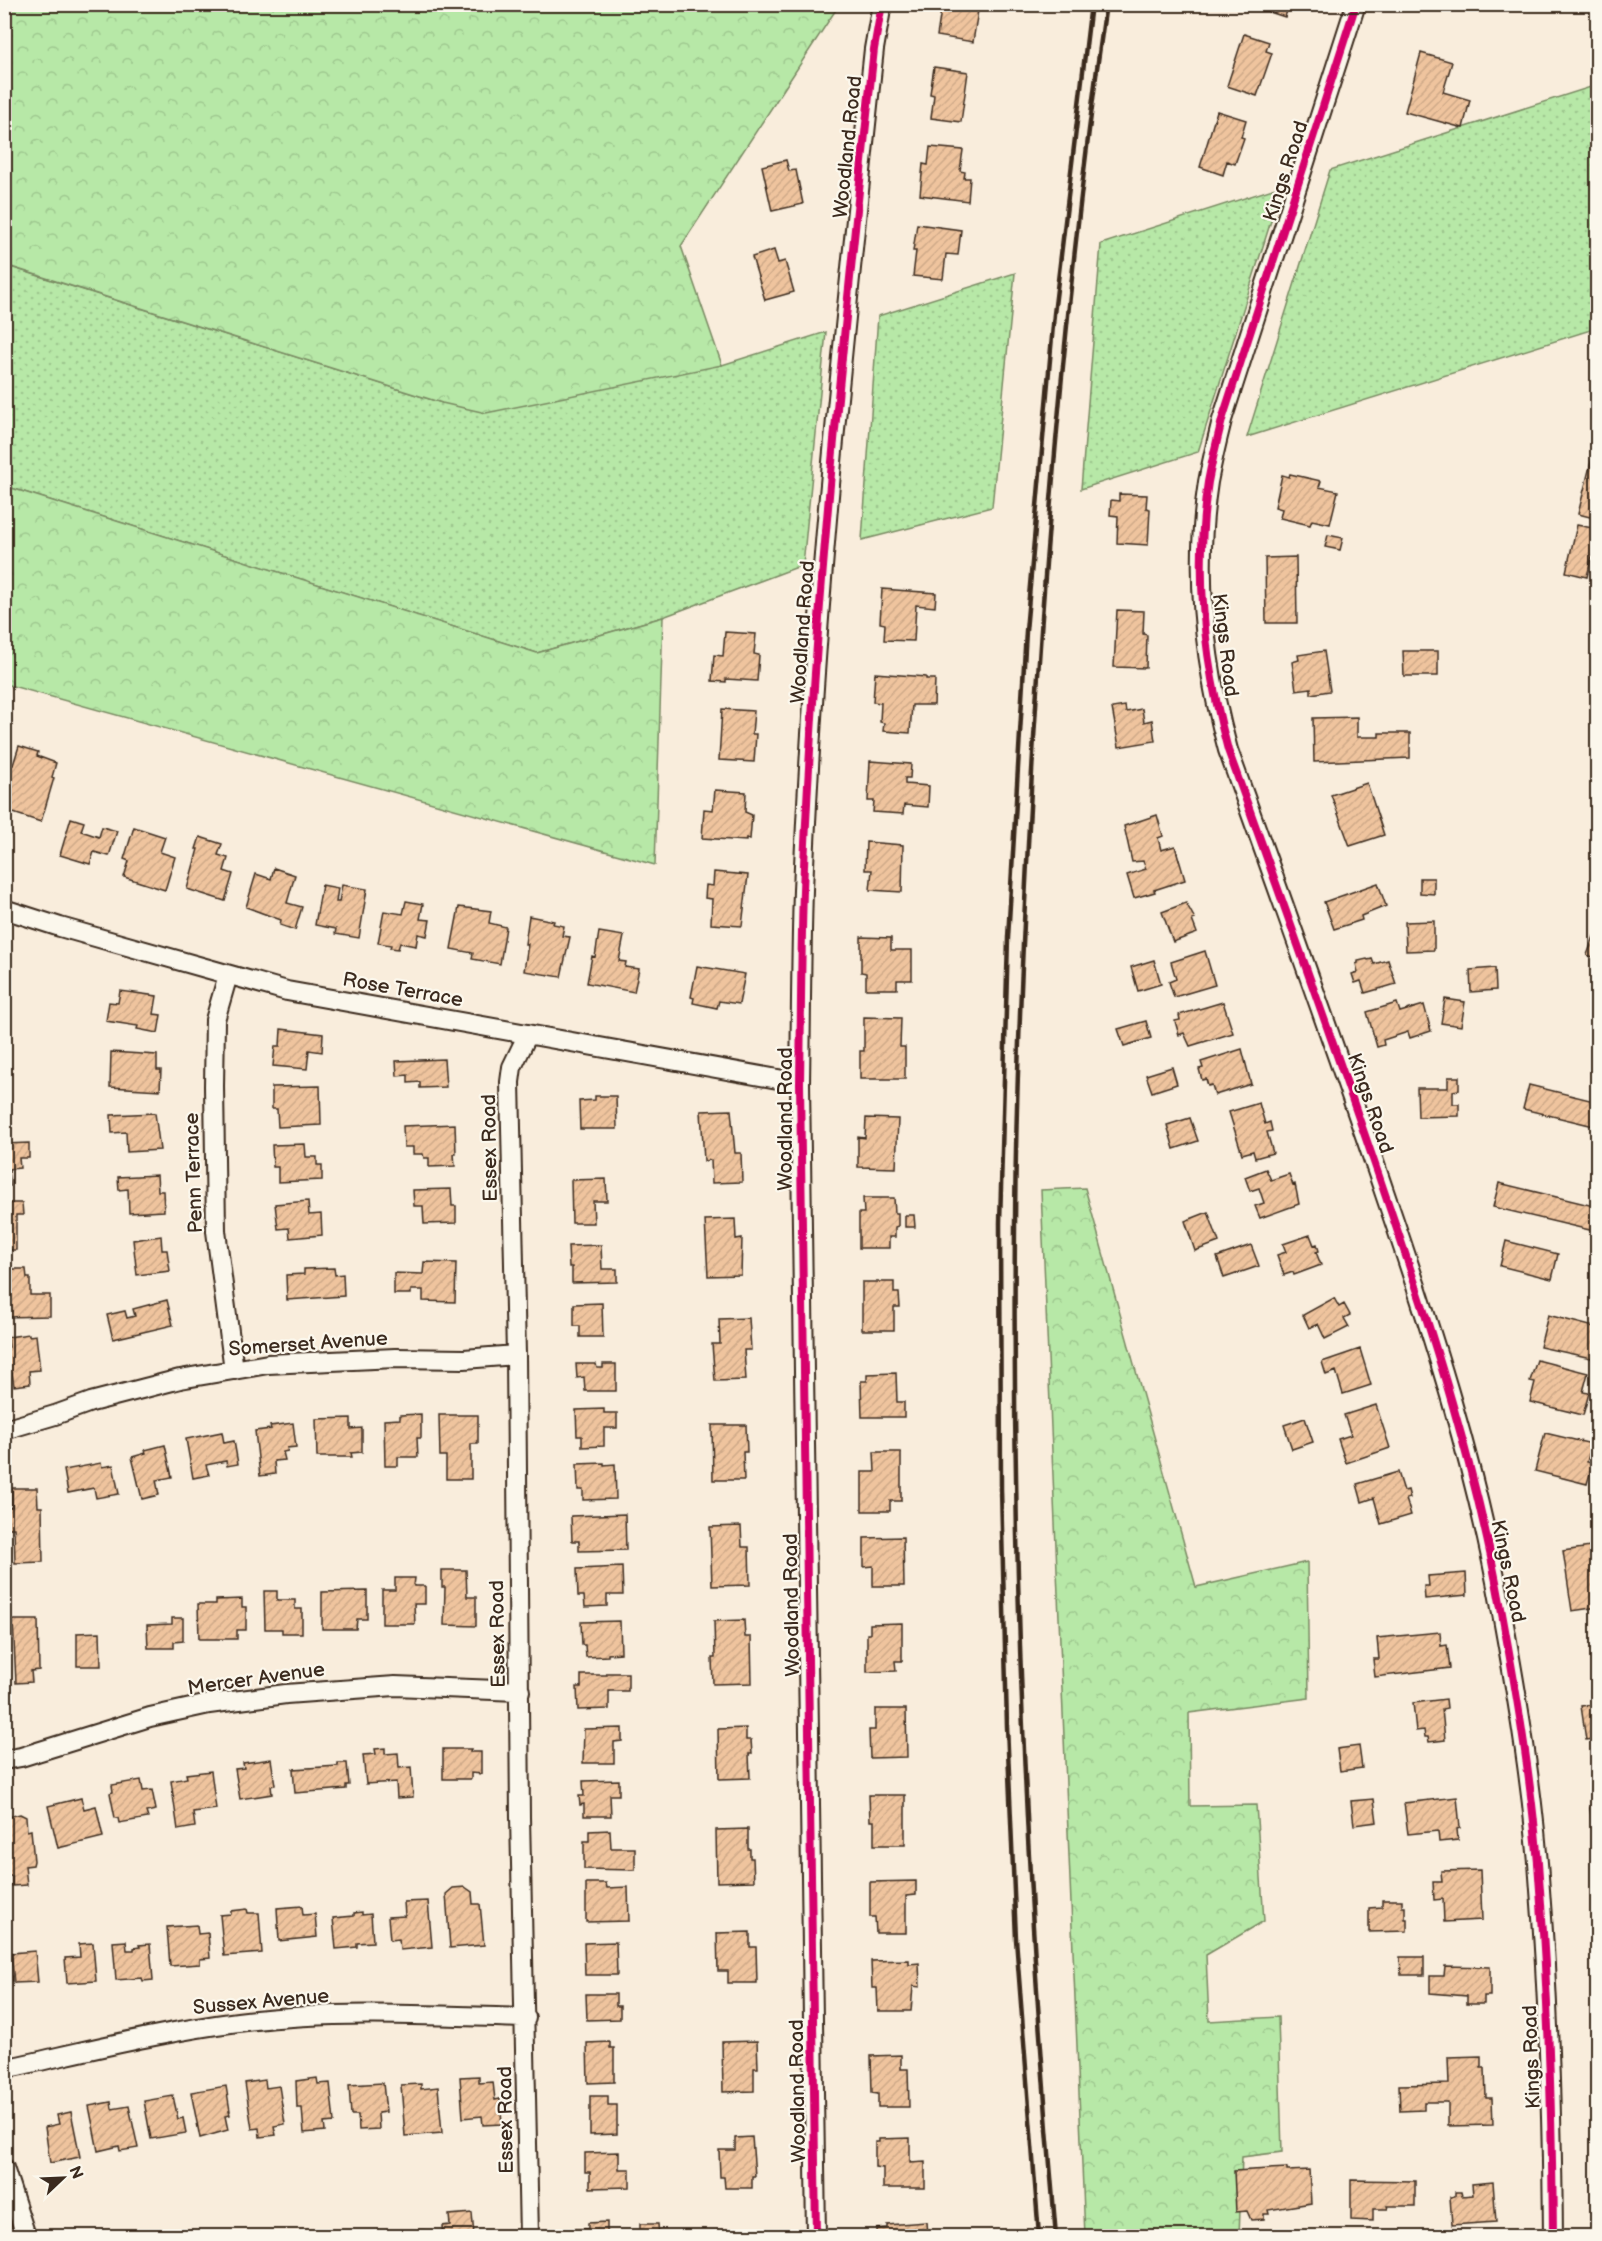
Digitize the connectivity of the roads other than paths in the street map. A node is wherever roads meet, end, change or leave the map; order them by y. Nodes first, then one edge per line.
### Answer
1 (882, 4) edge
2 (1356, 4) edge
3 (4, 909) edge
4 (228, 975) junction
5 (528, 1034) junction
6 (800, 1083) junction
7 (516, 1355) junction
8 (234, 1370) junction
9 (4, 1430) edge
10 (520, 1691) junction
11 (4, 1760) edge
12 (525, 2018) junction
13 (4, 2069) edge
14 (4, 2168) edge
15 (26, 2236) edge
16 (529, 2236) edge
17 (816, 2236) edge
18 (1553, 2236) edge

1 - 6 street, Woodland Road
2 - 18 street, Kings Road
3 - 4 street, Rose Terrace
4 - 5 street, Rose Terrace
4 - 8 street, Penn Terrace
5 - 6 street, Rose Terrace
5 - 7 street, Essex Road
6 - 17 street, Woodland Road
7 - 8 street, Somerset Avenue
7 - 10 street, Essex Road
8 - 9 street, Somerset Avenue
10 - 11 street, Mercer Avenue
10 - 12 street, Essex Road
12 - 13 street, Sussex Avenue
12 - 16 street, Essex Road
14 - 15 street

